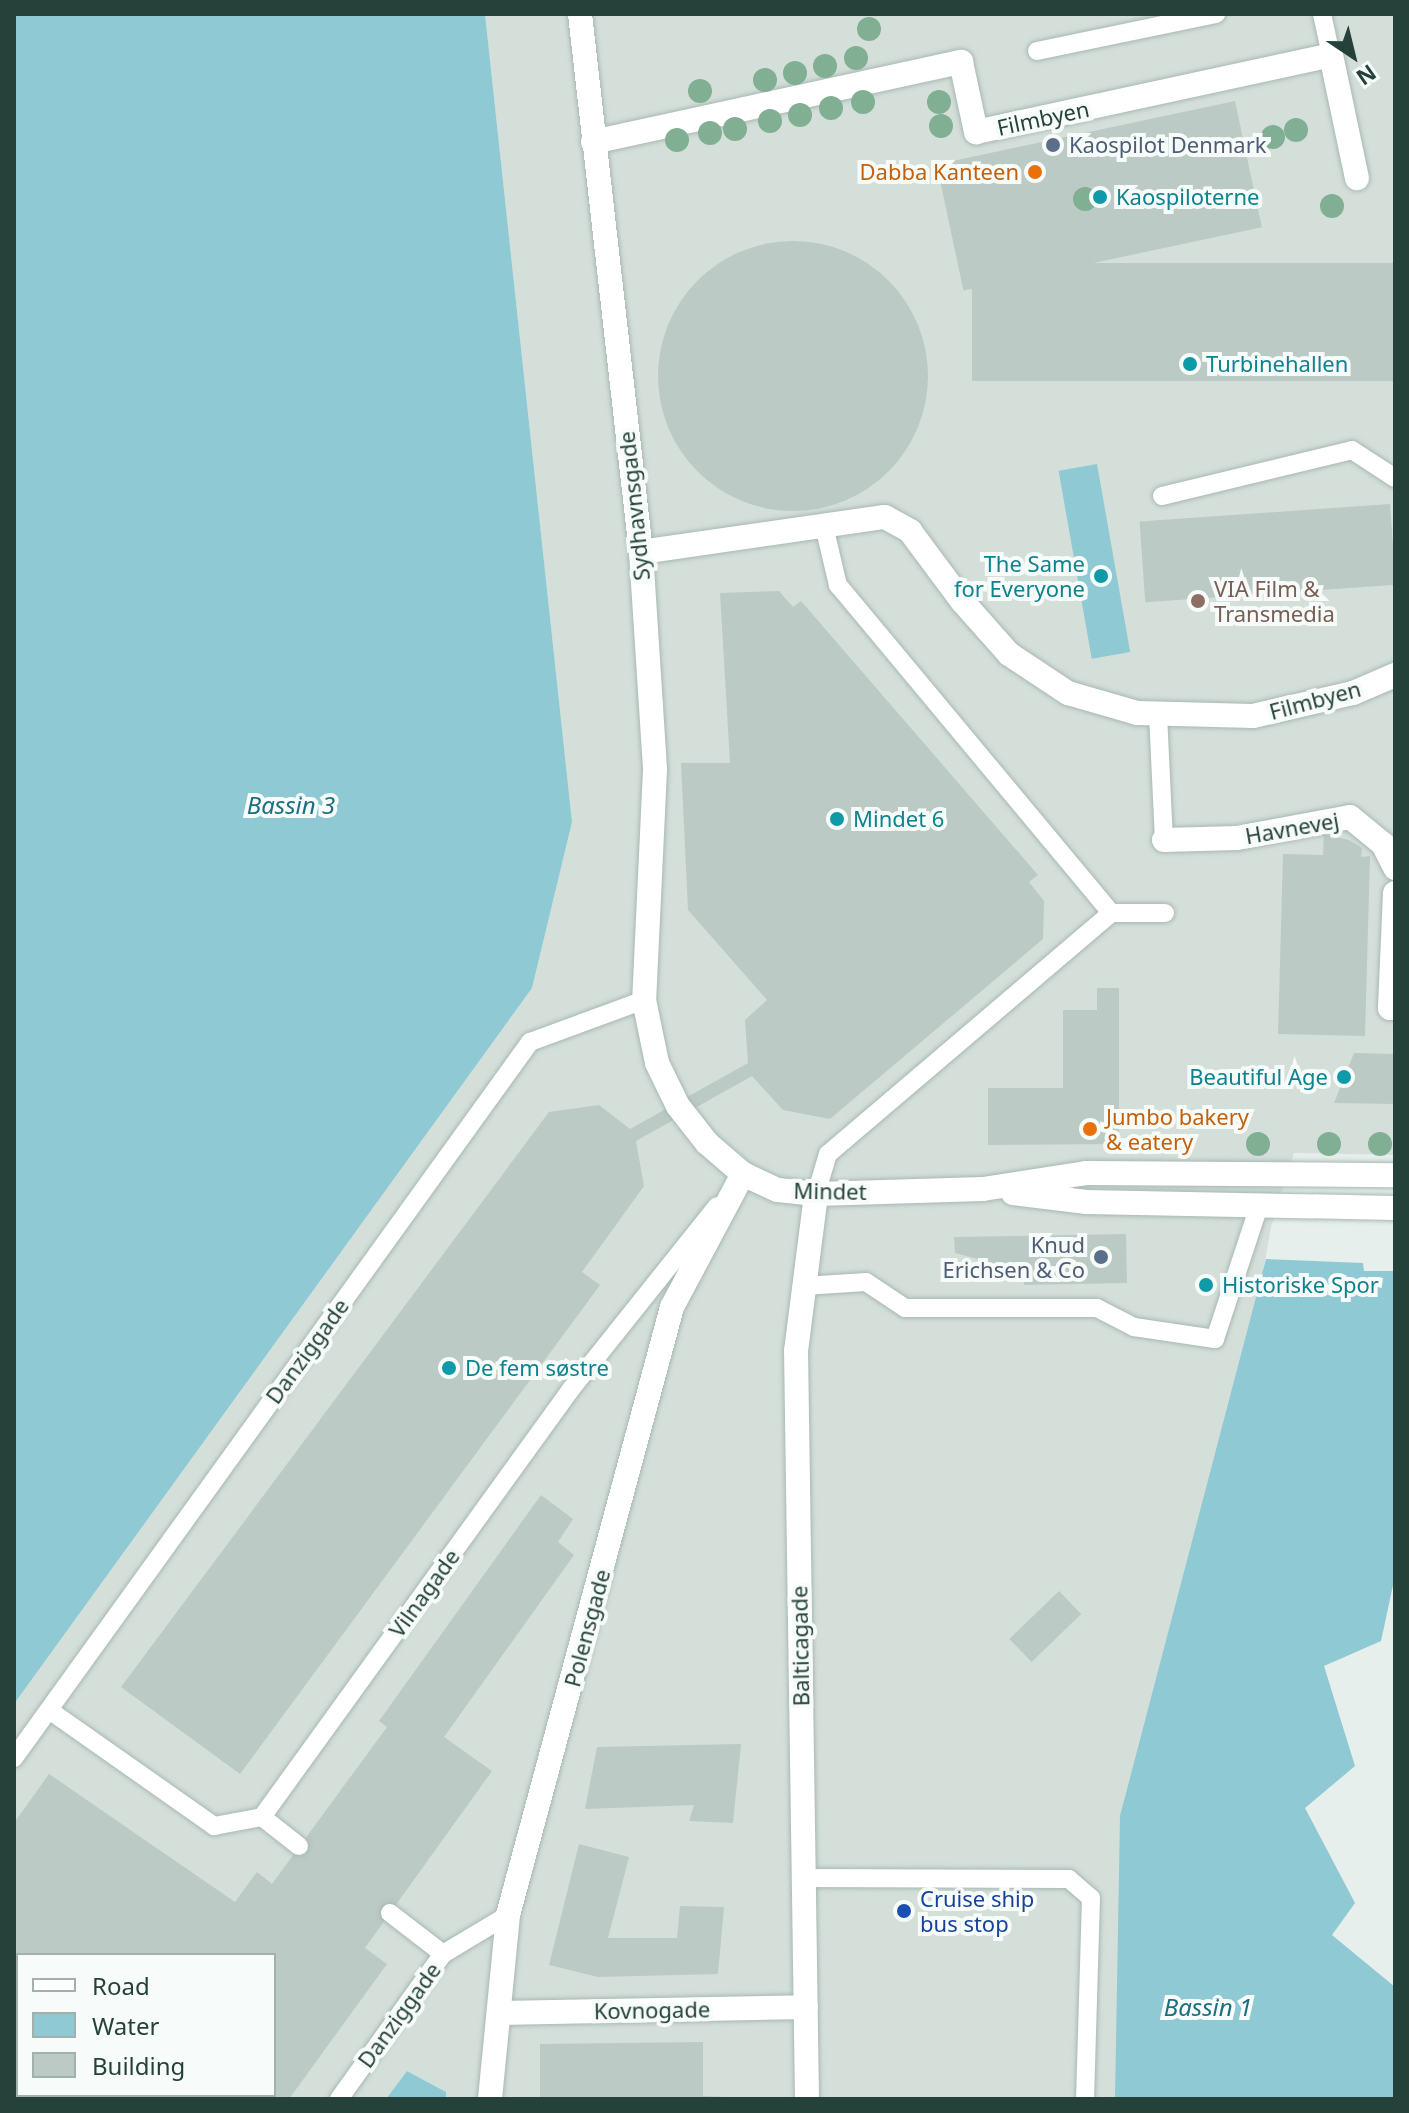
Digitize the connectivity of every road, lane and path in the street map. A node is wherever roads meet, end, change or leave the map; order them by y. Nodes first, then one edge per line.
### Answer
1 (580, 14) edge
2 (1216, 14) edge
3 (1322, 14) edge
4 (1037, 51) dead end
5 (1331, 55) junction
6 (593, 142) junction
7 (1357, 178) dead end
8 (1395, 478) edge
9 (1162, 496) dead end
10 (824, 526) junction
11 (641, 552) junction
12 (1395, 675) edge
13 (1158, 714) junction
14 (1164, 840) joint
15 (1395, 868) edge
16 (1395, 893) edge
17 (1111, 913) junction
18 (1165, 913) dead end
19 (644, 1000) junction
20 (1395, 1008) edge
21 (743, 1174) junction
22 (1395, 1175) edge
23 (983, 1189) junction
24 (816, 1194) junction
25 (1260, 1203) junction
26 (1395, 1208) edge
27 (804, 1286) junction
28 (49, 1710) junction
29 (14, 1758) edge
30 (262, 1817) junction
31 (299, 1846) dead end
32 (804, 1878) junction
33 (390, 1913) dead end
34 (508, 1915) junction
35 (443, 1954) junction
36 (806, 2007) junction
37 (499, 2013) junction
38 (339, 2099) edge
39 (490, 2099) edge
40 (807, 2099) edge
41 (1085, 2099) edge

1 - 6 street, Sydhavnsgade
2 - 4 lane
3 - 5 lane
5 - 6 street, Filmbyen
5 - 7 street
6 - 11 street, Sydhavnsgade
8 - 9 lane
10 - 11 street, Filmbyen
10 - 13 street, Filmbyen
10 - 17 lane
11 - 19 street, Sydhavnsgade
12 - 13 street, Filmbyen
13 - 14 lane
14 - 15 street, Havnevej
16 - 20 street
17 - 18 lane
17 - 24 lane
19 - 21 street, Mindet
19 - 28 lane, Danziggade
21 - 24 street, Mindet
21 - 30 lane, Vilnagade
21 - 34 street, Polensgade
22 - 23 street, Mindet
23 - 24 street, Mindet
23 - 25 street, Mindet
24 - 27 street, Balticagade
25 - 26 street, Mindet
25 - 27 lane
27 - 32 street, Balticagade
28 - 29 lane, Danziggade
28 - 30 lane
30 - 31 lane
32 - 36 street, Balticagade
32 - 41 lane
33 - 35 lane
34 - 35 lane, Danziggade
34 - 37 street, Polensgade
35 - 38 lane, Danziggade
36 - 37 street, Kovnogade
36 - 40 street, Balticagade
37 - 39 street, Polensgade

